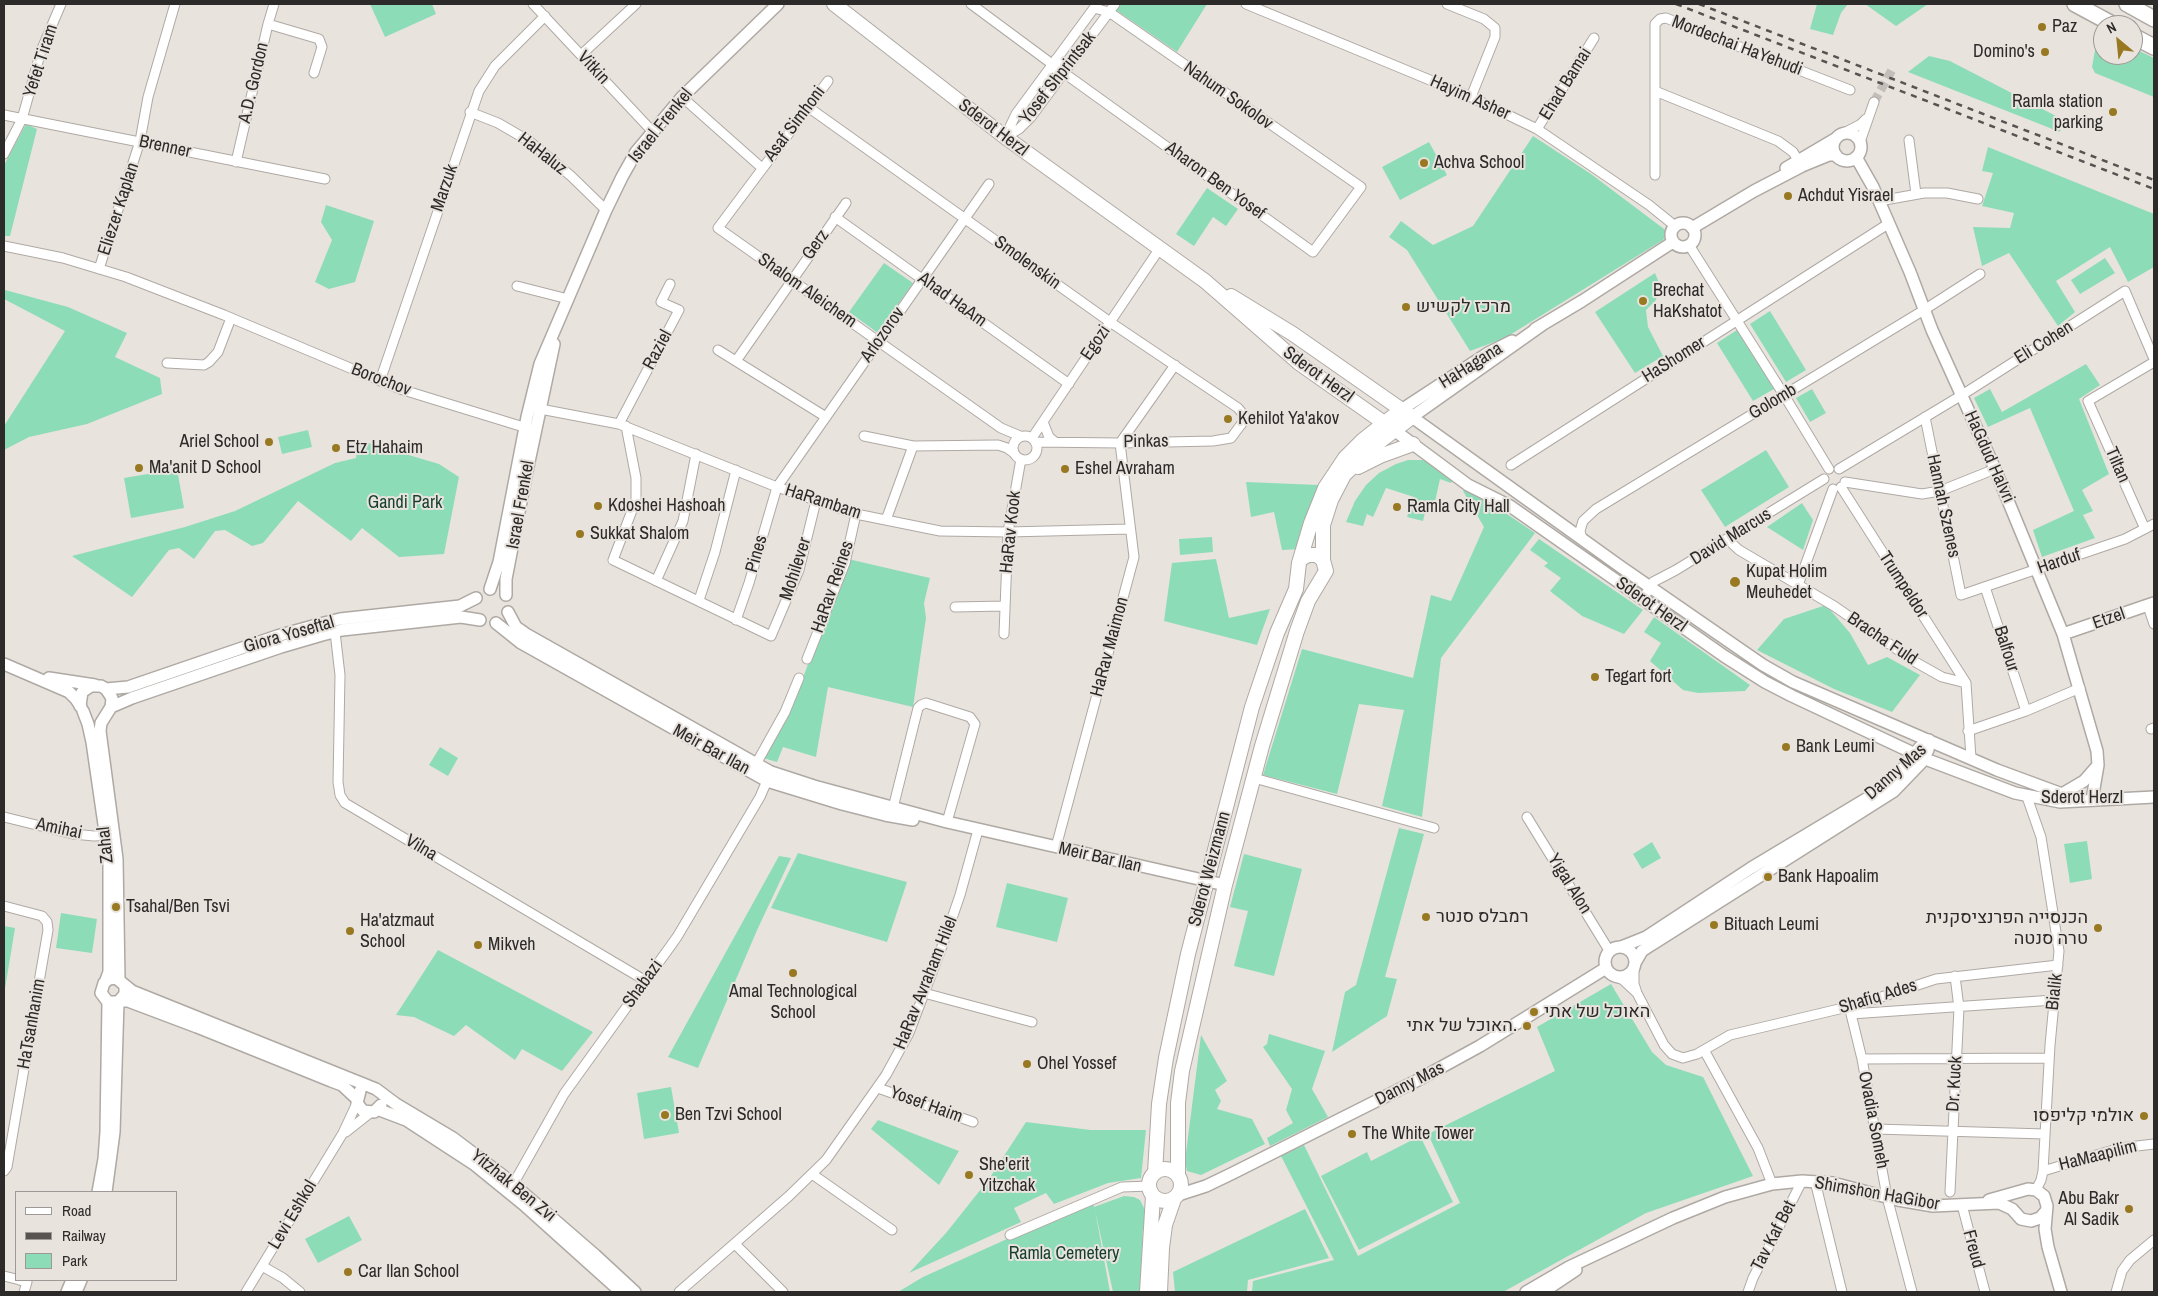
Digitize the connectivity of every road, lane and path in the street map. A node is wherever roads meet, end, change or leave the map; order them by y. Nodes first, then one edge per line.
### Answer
1 (61, 4) edge
2 (175, 4) edge
3 (274, 4) edge
4 (533, 4) edge
5 (636, 4) edge
6 (778, 4) edge
7 (834, 4) edge
8 (971, 4) edge
9 (1246, 4) edge
10 (1447, 4) edge
11 (2075, 4) edge
12 (2127, 4) edge
13 (1096, 5) edge
14 (1112, 8) edge
15 (2095, 15) edge
16 (545, 16) junction
17 (2154, 19) edge
18 (268, 24) junction
19 (1594, 38) dead end
20 (580, 55) junction
21 (1054, 62) junction
22 (314, 73) dead end
23 (1062, 76) junction
24 (828, 81) dead end
25 (1850, 90) dead end
26 (1655, 91) junction
27 (1471, 97) junction
28 (682, 98) junction
29 (1874, 102) tunnel mouth
30 (808, 106) junction
31 (470, 112) junction
32 (4, 115) edge
33 (1868, 116) junction
34 (22, 119) junction
35 (1537, 129) junction
36 (652, 131) junction
37 (1839, 136) junction
38 (1005, 137) junction
39 (1909, 140) dead end
40 (140, 141) junction
41 (1860, 142) junction
42 (4, 154) edge
43 (1836, 156) junction
44 (1856, 157) junction
45 (236, 162) junction
46 (1800, 163) junction
47 (762, 168) junction
48 (1655, 175) dead end
49 (325, 179) dead end
50 (988, 184) dead end
51 (1361, 187) joint
52 (1916, 194) junction
53 (1978, 199) dead end
54 (1879, 201) junction
55 (846, 203) dead end
56 (606, 210) junction
57 (835, 218) junction
58 (964, 218) junction
59 (1888, 224) junction
60 (1675, 226) junction
61 (718, 228) joint
62 (1692, 228) junction
63 (1673, 242) junction
64 (1689, 245) junction
65 (4, 246) edge
66 (1160, 248) junction
67 (99, 269) junction
68 (1980, 274) dead end
69 (922, 278) junction
70 (791, 280) junction
71 (1205, 281) junction
72 (670, 284) dead end
73 (517, 286) dead end
74 (568, 299) junction
75 (1924, 310) junction
76 (231, 318) junction
77 (1736, 320) junction
78 (1110, 322) junction
79 (879, 341) junction
80 (718, 350) dead end
81 (736, 361) junction
82 (2154, 361) edge
83 (167, 363) dead end
84 (1175, 366) junction
85 (380, 381) junction
86 (1069, 384) junction
87 (1784, 394) junction
88 (1962, 396) junction
89 (534, 408) junction
90 (1407, 414) junction
91 (826, 417) junction
92 (1925, 417) junction
93 (1246, 418) joint
94 (1043, 422) junction
95 (622, 425) junction
96 (1389, 426) junction
97 (530, 429) junction
98 (864, 436) dead end
99 (1020, 436) junction
100 (1034, 440) junction
101 (1055, 442) junction
102 (1120, 443) junction
103 (1413, 444) junction
104 (913, 446) junction
105 (696, 454) junction
106 (1017, 456) junction
107 (1511, 465) dead end
108 (1840, 468) junction
109 (1829, 469) junction
110 (1995, 469) junction
111 (736, 470) junction
112 (1344, 475) junction
113 (1824, 479) junction
114 (1840, 486) junction
115 (777, 487) junction
116 (1940, 491) junction
117 (816, 501) junction
118 (856, 514) junction
119 (886, 520) junction
120 (2154, 524) edge
121 (1130, 529) junction
122 (2145, 529) junction
123 (1008, 532) junction
124 (1582, 539) junction
125 (1727, 539) junction
126 (1323, 560) junction
127 (1300, 566) junction
128 (2036, 570) junction
129 (1321, 580) junction
130 (656, 581) junction
131 (1798, 585) junction
132 (1649, 586) junction
133 (1986, 587) junction
134 (490, 589) junction
135 (1961, 595) joint
136 (506, 596) junction
137 (476, 598) junction
138 (1643, 599) junction
139 (699, 600) junction
140 (2151, 604) edge
141 (1004, 606) junction
142 (955, 607) dead end
143 (508, 612) junction
144 (480, 620) junction
145 (736, 620) junction
146 (496, 623) junction
147 (2154, 624) edge
148 (336, 632) junction
149 (2068, 632) junction
150 (1004, 634) dead end
151 (807, 659) dead end
152 (4, 664) edge
153 (30, 674) junction
154 (799, 678) dead end
155 (1966, 682) junction
156 (101, 687) junction
157 (2080, 688) junction
158 (82, 708) junction
159 (109, 710) junction
160 (2026, 711) junction
161 (1968, 731) junction
162 (1928, 740) junction
163 (1971, 758) junction
164 (1924, 759) junction
165 (756, 764) junction
166 (2098, 765) junction
167 (769, 776) junction
168 (1254, 778) junction
169 (2027, 797) junction
170 (2154, 797) edge
171 (2092, 800) junction
172 (893, 808) junction
173 (4, 816) edge
174 (1527, 817) dead end
175 (947, 822) junction
176 (1434, 828) dead end
177 (978, 830) junction
178 (110, 835) junction
179 (1056, 847) junction
180 (1207, 882) junction
181 (1225, 885) junction
182 (4, 906) edge
183 (1621, 947) junction
184 (1610, 952) junction
185 (1634, 965) junction
186 (2058, 965) junction
187 (1606, 968) junction
188 (1954, 976) junction
189 (1617, 977) junction
190 (106, 980) junction
191 (646, 981) junction
192 (122, 983) junction
193 (924, 993) junction
194 (1637, 993) junction
195 (2054, 1000) junction
196 (116, 1001) junction
197 (1959, 1008) junction
198 (1850, 1010) junction
199 (1032, 1022) dead end
200 (1704, 1050) junction
201 (2049, 1058) junction
202 (1862, 1059) junction
203 (1956, 1059) junction
204 (370, 1087) junction
205 (878, 1088) junction
206 (381, 1094) junction
207 (356, 1100) junction
208 (374, 1111) junction
209 (973, 1122) dead end
210 (1876, 1129) junction
211 (1953, 1130) junction
212 (2045, 1134) junction
213 (340, 1137) junction
214 (2154, 1144) edge
215 (4, 1171) edge
216 (2042, 1171) junction
217 (812, 1174) junction
218 (1179, 1178) junction
219 (1802, 1181) junction
220 (1815, 1181) junction
221 (1772, 1184) junction
222 (1153, 1185) junction
223 (1206, 1186) junction
224 (511, 1188) junction
225 (2024, 1190) junction
226 (2036, 1190) junction
227 (98, 1191) edge
228 (106, 1191) edge
229 (1950, 1192) dead end
230 (1176, 1197) junction
231 (1887, 1197) junction
232 (1967, 1205) junction
233 (2046, 1211) junction
234 (2022, 1218) junction
235 (892, 1230) dead end
236 (1640, 1234) junction
237 (1010, 1236) dead end
238 (2154, 1240) edge
239 (735, 1244) junction
240 (2050, 1253) junction
241 (262, 1266) junction
242 (22, 1281) edge
243 (24, 1292) edge
244 (246, 1292) edge
245 (300, 1292) edge
246 (621, 1292) edge
247 (635, 1292) edge
248 (679, 1292) edge
249 (783, 1292) edge
250 (1147, 1292) edge
251 (1160, 1292) edge
252 (1526, 1292) edge
253 (1543, 1292) edge
254 (1748, 1292) edge
255 (1842, 1292) edge
256 (1912, 1292) edge
257 (1985, 1292) edge
258 (2061, 1292) edge
259 (2116, 1292) edge

1 - 34 street, Yefet Tiram
2 - 40 street, Eliezer Kaplan
3 - 18 street, A.D. Gordon
4 - 16 street, Vitkin
5 - 20 street
6 - 28 street, Israel Frenkel
7 - 38 main road, Sderot Herzl
8 - 21 street, Aharon Ben Yosef
9 - 27 street, Hayim Asher
10 - 27 street
11 - 15 highway
12 - 17 highway
13 - 14 street, Nahum Sokolov
13 - 21 street, Yosef Shprintsak
14 - 23 street, Yosef Shprintsak
14 - 51 street, Nahum Sokolov
16 - 20 street, Vitkin
16 - 31 street, Marzuk
18 - 22 street
18 - 45 street, A.D. Gordon
19 - 35 street, Ehad Bamai
20 - 36 street, Vitkin
21 - 23 street, Aharon Ben Yosef
21 - 38 street, Yosef Shprintsak
23 - 38 street, Yosef Shprintsak
23 - 51 street, Aharon Ben Yosef
24 - 30 street, Asaf Simhoni
25 - 26 street, Mordechai HaYehudi
26 - 46 street
26 - 48 street, Mordechai HaYehudi
27 - 35 street, Hayim Asher
28 - 36 street, Israel Frenkel
28 - 47 street, Asaf Simhoni
29 - 33 street
30 - 47 street, Asaf Simhoni
30 - 58 street, Smolenskin
31 - 56 street, HaHaluz
31 - 85 street, Marzuk
32 - 34 street, Brenner
33 - 37 street
33 - 41 street
34 - 40 street, Brenner
34 - 42 street, Yefet Tiram
35 - 60 street, Hayim Asher
36 - 56 street, Israel Frenkel
37 - 41 street
37 - 43 street
37 - 46 street
38 - 66 main road, Sderot Herzl
39 - 52 street
40 - 45 street, Brenner
40 - 67 street, Eliezer Kaplan
41 - 44 street
43 - 44 street
43 - 46 street
44 - 54 street, HaGdud HaIvri
45 - 49 street, Brenner
46 - 62 street
47 - 61 street, Asaf Simhoni
50 - 58 street, Arlozorov
52 - 53 street
52 - 54 street
54 - 59 street, HaGdud HaIvri
55 - 57 street, Gerz
56 - 74 street, Israel Frenkel
57 - 69 street, Ahad HaAm
57 - 70 street, Gerz
58 - 69 street, Arlozorov
58 - 78 street, Smolenskin
59 - 75 street, HaGdud HaIvri
59 - 77 street, HaShomer
60 - 62 street
60 - 63 street
61 - 70 street, Shalom Aleichem
62 - 64 street
63 - 64 street
63 - 90 street, HaHagana
64 - 77 street
65 - 67 street, Borochov
66 - 71 main road, Sderot Herzl
66 - 78 street, Egozi
67 - 76 street, Borochov
68 - 75 street, Golomb
69 - 79 street, Arlozorov
69 - 86 street, Ahad HaAm
70 - 79 street, Shalom Aleichem
70 - 81 street, Gerz
71 - 90 main road, Sderot Herzl
71 - 96 main road, Sderot Herzl
72 - 95 street, Raziel
73 - 74 street
74 - 89 street, Israel Frenkel
75 - 87 street, Golomb
75 - 88 street, HaGdud HaIvri
76 - 83 street
76 - 85 street, Borochov
77 - 87 street
77 - 107 street, HaShomer
78 - 84 street, Smolenskin
78 - 86 street, Egozi
79 - 91 street, Arlozorov
79 - 99 street, Shalom Aleichem
80 - 81 street
81 - 91 street
82 - 88 street, Eli Cohen
82 - 122 street, Tiltan
84 - 93 street, Smolenskin
84 - 102 street
85 - 97 street, Borochov
86 - 94 street, Egozi
87 - 109 street
87 - 124 street, Golomb
88 - 92 street
88 - 110 street, HaGdud HaIvri
89 - 95 street, HaRambam
89 - 97 street, Israel Frenkel
90 - 96 main road, Sderot Weizmann
90 - 124 street, Sderot Herzl
91 - 115 street, Arlozorov
92 - 108 street
92 - 116 street, Hannah Szenes
93 - 102 street, Pinkas
94 - 100 street, Egozi
94 - 101 street
95 - 105 street, HaRambam
95 - 130 street
96 - 103 street, Sderot Herzl
96 - 112 main road, Sderot Weizmann
96 - 127 main road, Sderot Weizmann
97 - 134 street, Israel Frenkel
97 - 136 street, Israel Frenkel
98 - 104 street
99 - 100 street
99 - 106 street
100 - 101 street, Pinkas
100 - 106 street
101 - 102 street, Pinkas
102 - 121 street, HaRav Maimon
103 - 112 main road
103 - 138 street, Sderot Herzl
104 - 106 street
104 - 119 street
105 - 111 street, HaRambam
105 - 130 street
106 - 123 street, HaRav Kook
108 - 109 street
108 - 114 street
109 - 113 street
110 - 116 street
110 - 128 street, HaGdud HaIvri
111 - 115 street, HaRambam
111 - 139 street
112 - 126 main road, Sderot Weizmann
113 - 114 street
113 - 125 street, David Marcus
114 - 116 street
114 - 131 street
114 - 155 street, Trumpeldor
115 - 117 street, HaRambam
115 - 145 street, Pines
116 - 135 street, Hannah Szenes
117 - 118 street, HaRambam
117 - 145 street, Mohilever
118 - 119 street, HaRambam
118 - 151 street, HaRav Reines
119 - 123 street, HaRambam
120 - 122 street, Harduf
121 - 123 street, HaRambam
121 - 179 street, HaRav Maimon
122 - 128 street, Harduf
123 - 141 street, HaRav Kook
124 - 132 street, Sderot Herzl
125 - 131 street, Bracha Fuld
125 - 132 street, David Marcus
126 - 127 main road
126 - 129 main road
127 - 129 main road
127 - 180 main road, Sderot Weizmann
128 - 133 street, Harduf
128 - 149 street, HaGdud HaIvri
129 - 168 main road, Sderot Weizmann
130 - 139 street
131 - 155 street, Bracha Fuld
132 - 138 street
132 - 162 street, Sderot Herzl
133 - 135 street, Harduf
133 - 160 street, Balfour
134 - 136 street
134 - 137 street
136 - 143 street
137 - 144 street
137 - 156 street, Giora Yoseftal
138 - 164 street, Sderot Herzl
139 - 145 street
140 - 147 street
140 - 149 street, Etzel
141 - 142 street
141 - 150 street, HaRav Kook
143 - 146 street
143 - 165 street, Meir Bar Ilan
144 - 146 street
144 - 148 street, Giora Yoseftal
146 - 167 street, Meir Bar Ilan
148 - 159 street, Giora Yoseftal
148 - 191 street, Vilna
149 - 157 street
152 - 153 street, Giora Yoseftal
153 - 156 street, Giora Yoseftal
153 - 158 street, Giora Yoseftal
154 - 165 street
155 - 161 street
156 - 158 street
156 - 159 street
157 - 160 street
157 - 166 street
158 - 159 street
158 - 178 street, Zahal
159 - 178 street, Zahal
160 - 161 street
161 - 163 street
162 - 163 street, Sderot Herzl
162 - 164 street, Danny Mas
163 - 166 street, Sderot Herzl
164 - 169 street, Sderot Herzl
164 - 183 street, Danny Mas
164 - 185 street, Danny Mas
165 - 167 street, Meir Bar Ilan
166 - 171 street
167 - 172 street, Meir Bar Ilan
167 - 175 street, Meir Bar Ilan
167 - 191 street, Shabazi
168 - 176 street
168 - 181 main road, Sderot Weizmann
169 - 171 street, Sderot Herzl
169 - 186 street, Bialik
170 - 171 street, Sderot Herzl
172 - 175 street, Meir Bar Ilan
172 - 175 street
173 - 178 street, Amihai
174 - 184 street, Yigal Alon
175 - 177 street, Meir Bar Ilan
177 - 179 street, Meir Bar Ilan
177 - 193 street, HaRav Avraham Hilel
178 - 190 street, Zahal
178 - 192 street, Zahal
179 - 180 street, Meir Bar Ilan
180 - 181 street, Meir Bar Ilan
180 - 222 main road, Sderot Weizmann
181 - 218 main road, Sderot Weizmann
182 - 215 street, HaTsanhanim
183 - 184 street
183 - 185 street
184 - 187 street
185 - 189 street
185 - 194 street
186 - 188 street, Shafiq Ades
186 - 195 street, Bialik
187 - 189 street
187 - 223 street, Danny Mas
188 - 197 street, Dr. Kuck
188 - 198 street, Shafiq Ades
189 - 194 street
190 - 192 street
190 - 196 street
191 - 224 street, Shabazi
192 - 196 street
192 - 204 street
193 - 199 street
193 - 205 street, HaRav Avraham Hilel
194 - 200 street, Shafiq Ades
195 - 197 street
195 - 201 street, Bialik
196 - 207 street
196 - 227 street
196 - 228 street
197 - 198 street
197 - 203 street, Dr. Kuck
198 - 200 street, Shafiq Ades
198 - 202 street, Ovadia Someh
200 - 221 street
201 - 203 street
201 - 212 street, Bialik
202 - 203 street
202 - 210 street, Ovadia Someh
203 - 211 street, Dr. Kuck
204 - 206 street
204 - 207 street
205 - 209 street, Yosef Haim
205 - 217 street, HaRav Avraham Hilel
206 - 208 street
206 - 224 street, Yitzhak Ben Zvi
207 - 208 street
207 - 213 street, Levi Eshkol
208 - 213 street, Levi Eshkol
208 - 224 street, Yitzhak Ben Zvi
210 - 211 street
210 - 231 street, Ovadia Someh
211 - 212 street
211 - 229 street, Dr. Kuck
212 - 216 street, Bialik
213 - 241 street, Levi Eshkol
214 - 216 street, HaMaapilim
216 - 226 street, Bialik
217 - 235 street
217 - 239 street, HaRav Avraham Hilel
218 - 222 main road
218 - 223 street
218 - 230 main road
219 - 220 street, Shimshon HaGibor
219 - 221 street, Shimshon HaGibor
219 - 254 street, Tav Kaf Bet
220 - 231 street, Shimshon HaGibor
220 - 255 street
221 - 236 street, Shimshon HaGibor
222 - 230 main road
222 - 237 street
222 - 250 main road, Sderot Weizmann
223 - 230 street, Danny Mas
224 - 246 street, Yitzhak Ben Zvi
224 - 247 street, Yitzhak Ben Zvi
225 - 226 street
225 - 232 street, Shimshon HaGibor
225 - 234 street
226 - 233 street
230 - 251 main road
231 - 232 street, Shimshon HaGibor
231 - 256 street, Ovadia Someh
232 - 234 street, Shimshon HaGibor
232 - 257 street, Freud
233 - 234 street
233 - 240 street
234 - 240 street
236 - 252 street, Shimshon HaGibor
236 - 253 street, Shimshon HaGibor
238 - 259 street
239 - 248 street, HaRav Avraham Hilel
239 - 249 street
240 - 258 street
241 - 244 street, Levi Eshkol
241 - 245 street
242 - 243 street

